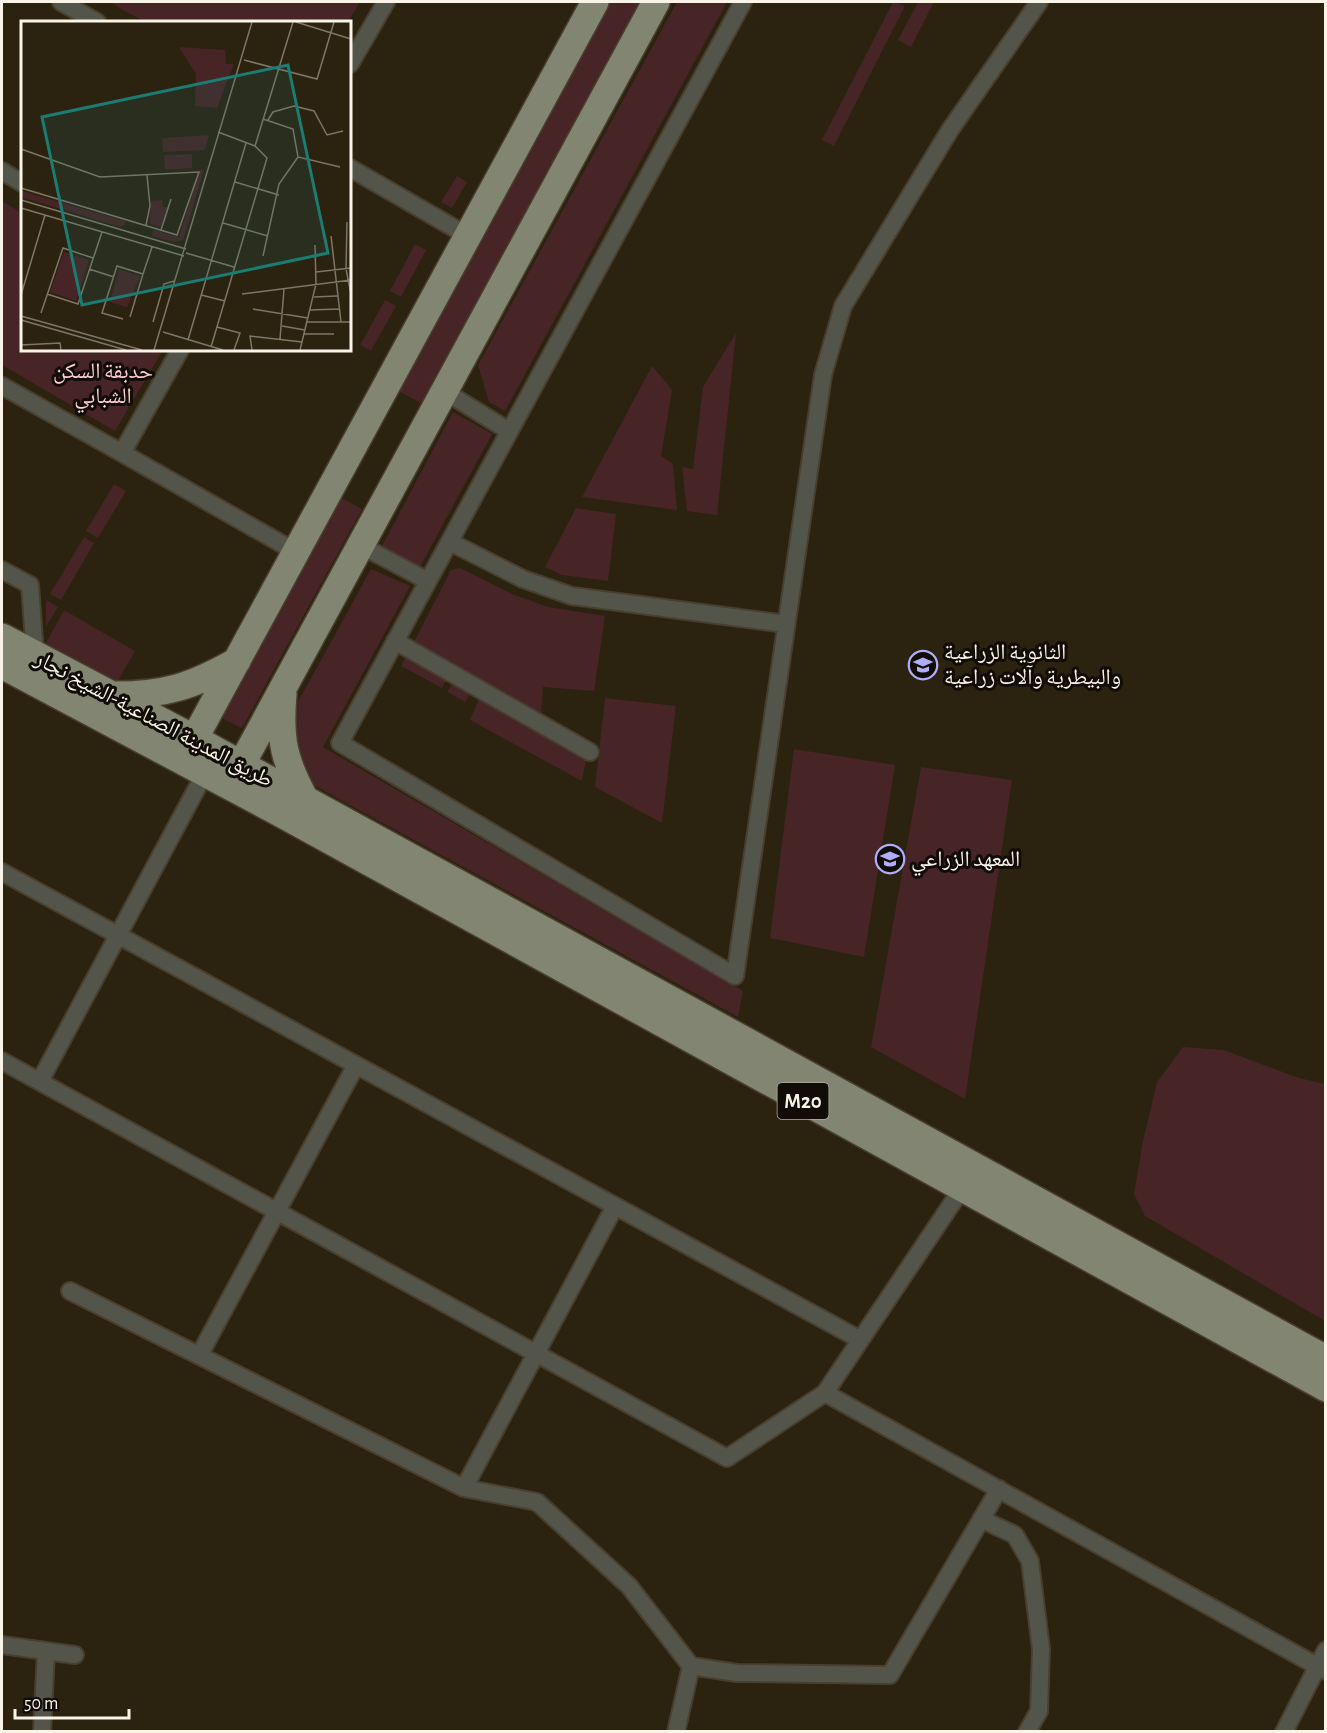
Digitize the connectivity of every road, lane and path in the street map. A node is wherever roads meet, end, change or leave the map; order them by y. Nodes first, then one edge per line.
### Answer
1 (61, 2) edge
2 (386, 2) edge
3 (595, 2) edge
4 (656, 2) edge
5 (742, 2) edge
6 (1039, 2) edge
7 (95, 21) edge
8 (351, 62) edge
9 (351, 169) edge
10 (2, 171) edge
11 (21, 182) edge
12 (468, 236) junction
13 (179, 351) edge
14 (2, 386) edge
15 (444, 391) junction
16 (510, 431) junction
17 (122, 453) junction
18 (450, 542) junction
19 (360, 545) junction
20 (296, 552) junction
21 (2, 570) edge
22 (428, 581) junction
23 (786, 624) junction
24 (2, 637) edge
25 (395, 641) junction
26 (35, 655) junction
27 (237, 661) junction
28 (2, 665) edge
29 (284, 686) junction
30 (114, 695) junction
31 (590, 752) dead end
32 (194, 758) junction
33 (235, 776) junction
34 (306, 801) junction
35 (2, 872) edge
36 (118, 935) junction
37 (2, 1061) edge
38 (356, 1065) junction
39 (40, 1081) junction
40 (969, 1177) junction
41 (615, 1206) junction
42 (276, 1212) junction
43 (70, 1291) dead end
44 (859, 1339) junction
45 (536, 1353) junction
46 (200, 1354) junction
47 (1326, 1359) edge
48 (1326, 1388) edge
49 (825, 1393) junction
50 (464, 1488) junction
51 (999, 1490) junction
52 (981, 1519) junction
53 (2, 1645) edge
54 (1326, 1650) edge
55 (45, 1651) junction
56 (75, 1655) dead end
57 (691, 1666) junction
58 (1322, 1668) edge
59 (42, 1731) edge
60 (676, 1731) edge
61 (1027, 1731) edge
62 (1284, 1731) edge

1 - 7 street
2 - 8 street
3 - 12 main road
4 - 15 main road
5 - 16 street
6 - 23 street
9 - 12 street
10 - 11 street
12 - 20 main road
13 - 17 street
14 - 17 street
15 - 16 street
15 - 19 main road
16 - 18 street
17 - 20 street
18 - 22 street
18 - 23 street
19 - 22 street
19 - 29 main road
20 - 27 main road
21 - 26 street
22 - 25 street
23 - 25 street
24 - 26 main road, طريق المدينة الصناعية-الشيخ نجار
25 - 31 street
26 - 30 main road, طريق المدينة الصناعية-الشيخ نجار
27 - 30 main road
27 - 32 main road
28 - 32 main road
29 - 33 main road
29 - 34 main road
30 - 32 main road, طريق المدينة الصناعية-الشيخ نجار
32 - 33 main road
32 - 33 main road, طريق المدينة الصناعية-الشيخ نجار
32 - 36 street
33 - 34 main road, طريق المدينة الصناعية-الشيخ نجار
33 - 40 main road, M20
34 - 40 main road, M20
35 - 36 street
36 - 38 street
36 - 39 street
37 - 39 street
38 - 41 street
38 - 42 street
39 - 42 street
40 - 44 street
40 - 47 main road, M20
40 - 48 main road, M20
41 - 44 street
41 - 45 street
42 - 45 street
42 - 46 street
43 - 46 street
44 - 49 street
45 - 49 street
45 - 50 street
46 - 50 street
49 - 51 street
50 - 57 street
51 - 52 street
51 - 58 street
52 - 57 street
52 - 61 street
53 - 55 street
54 - 58 street
55 - 56 street
55 - 59 street
57 - 60 street
58 - 62 street

